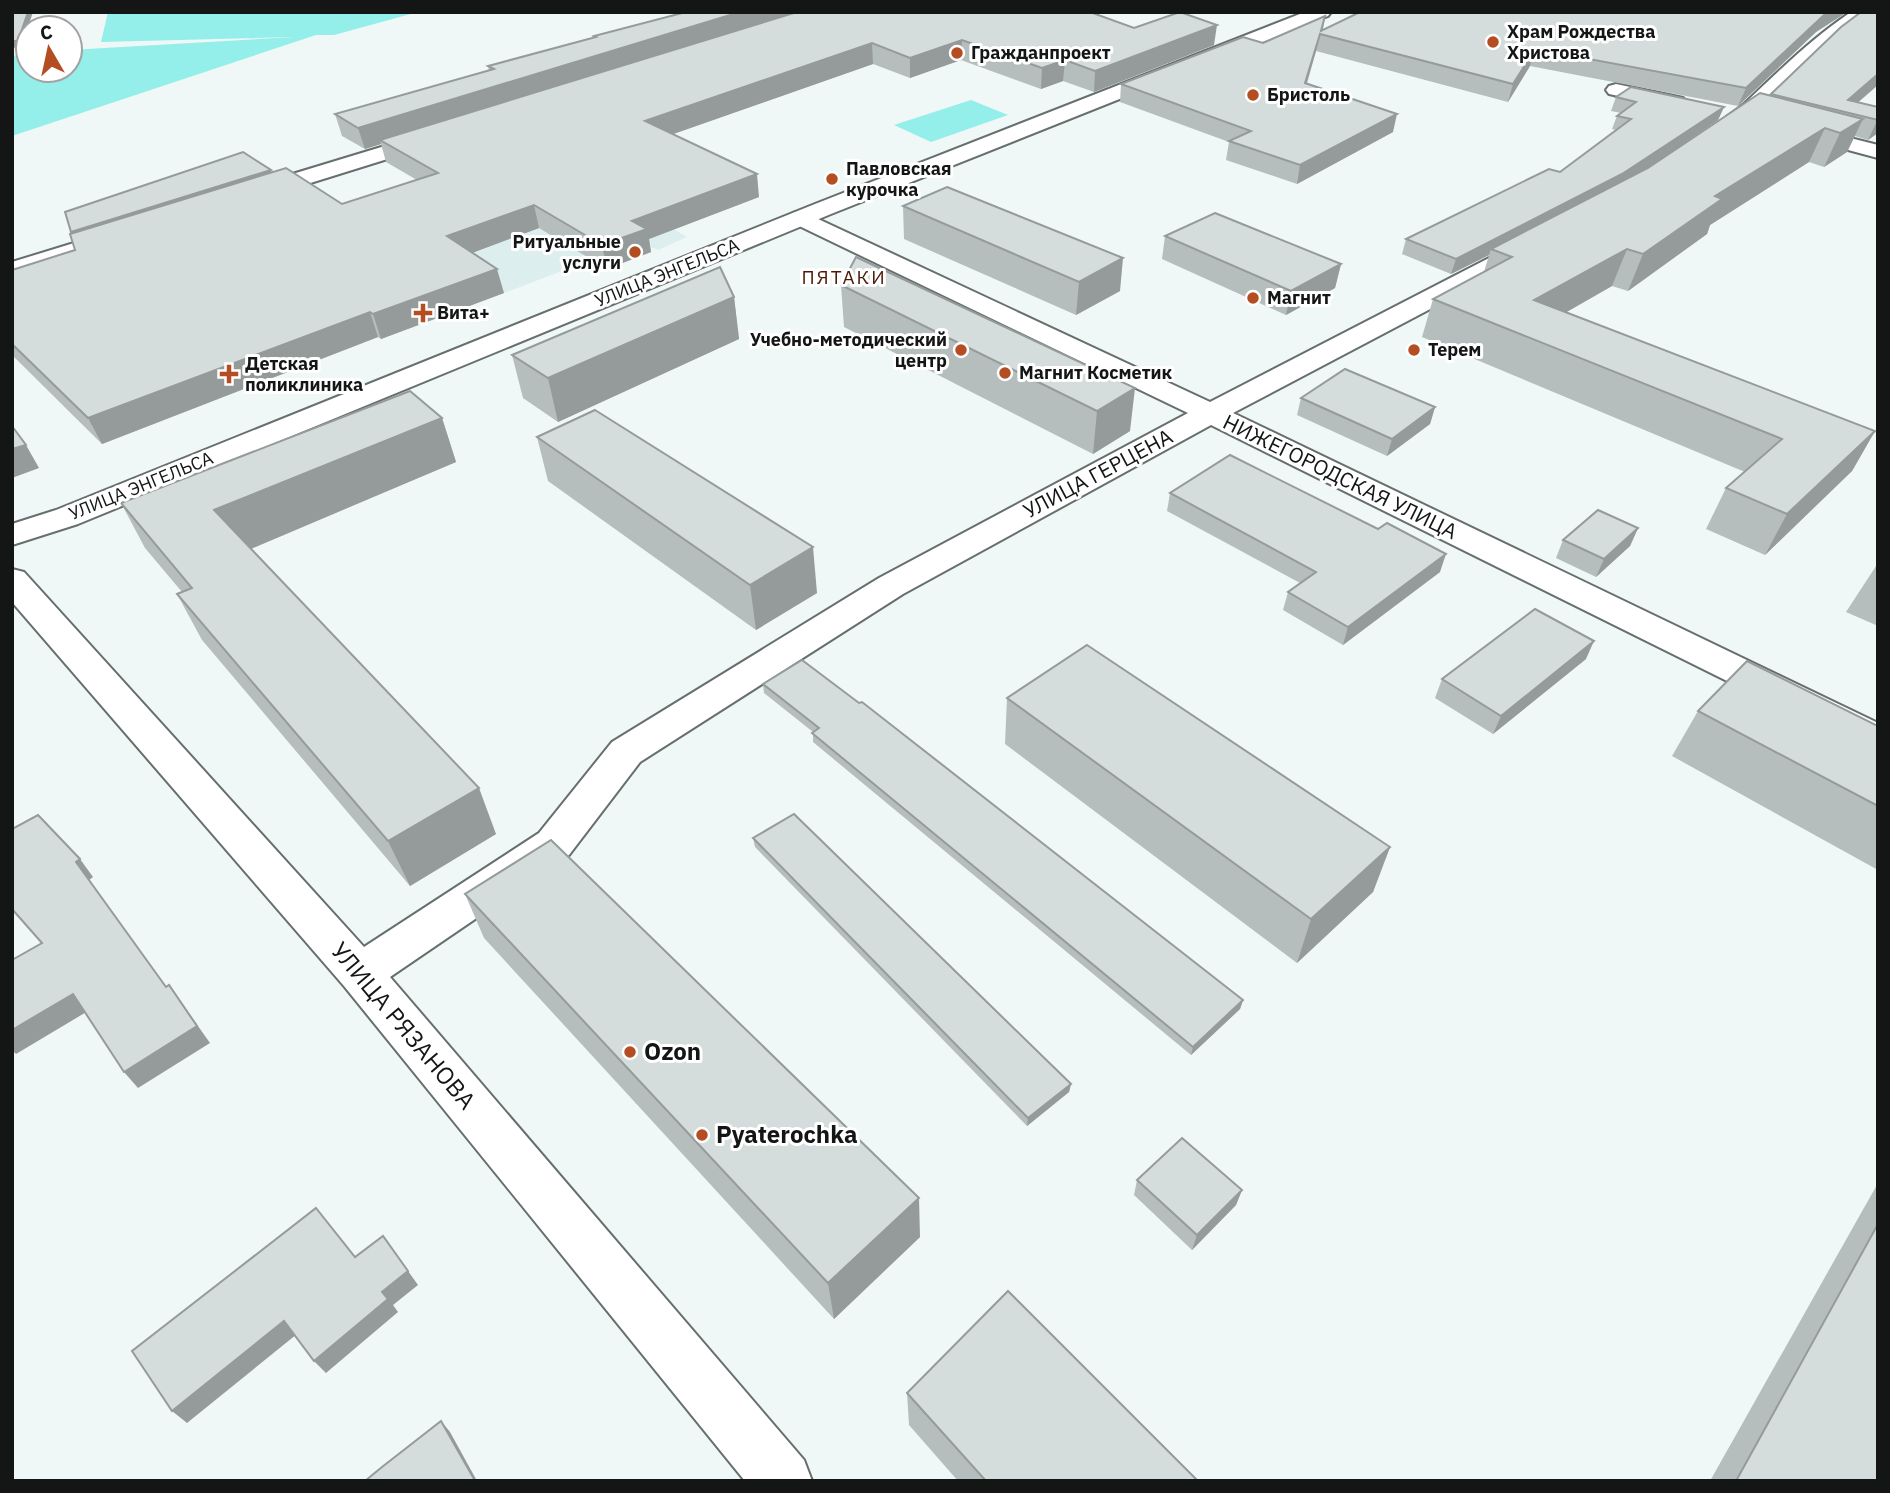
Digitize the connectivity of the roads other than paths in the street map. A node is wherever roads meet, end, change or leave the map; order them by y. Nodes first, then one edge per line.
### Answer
1 (1322, 12) edge
2 (1863, 12) edge
3 (1616, 90) edge
4 (1692, 105) edge
5 (1754, 119) junction
6 (456, 130) edge
7 (1701, 145) edge
8 (1878, 152) edge
9 (229, 201) edge
10 (801, 218) junction
11 (1553, 234) edge
12 (101, 242) edge
13 (12, 270) edge
14 (1210, 413) junction
15 (12, 535) edge
16 (12, 580) edge
17 (1878, 739) edge
18 (359, 973) junction
19 (783, 1481) edge

1 - 10 street, УЛИЦА ЭНГЕЛЬСА
2 - 5 street
3 - 4 street
5 - 7 street
5 - 8 street
6 - 9 street
10 - 14 street, НИЖЕГОРОДСКАЯ УЛИЦА
10 - 15 street, УЛИЦА ЭНГЕЛЬСА
11 - 14 street, УЛИЦА ГЕРЦЕНА
12 - 13 street
14 - 17 street, НИЖЕГОРОДСКАЯ УЛИЦА
14 - 18 street, УЛИЦА ГЕРЦЕНА
16 - 18 street, УЛИЦА РЯЗАНОВА
18 - 19 street, УЛИЦА РЯЗАНОВА

